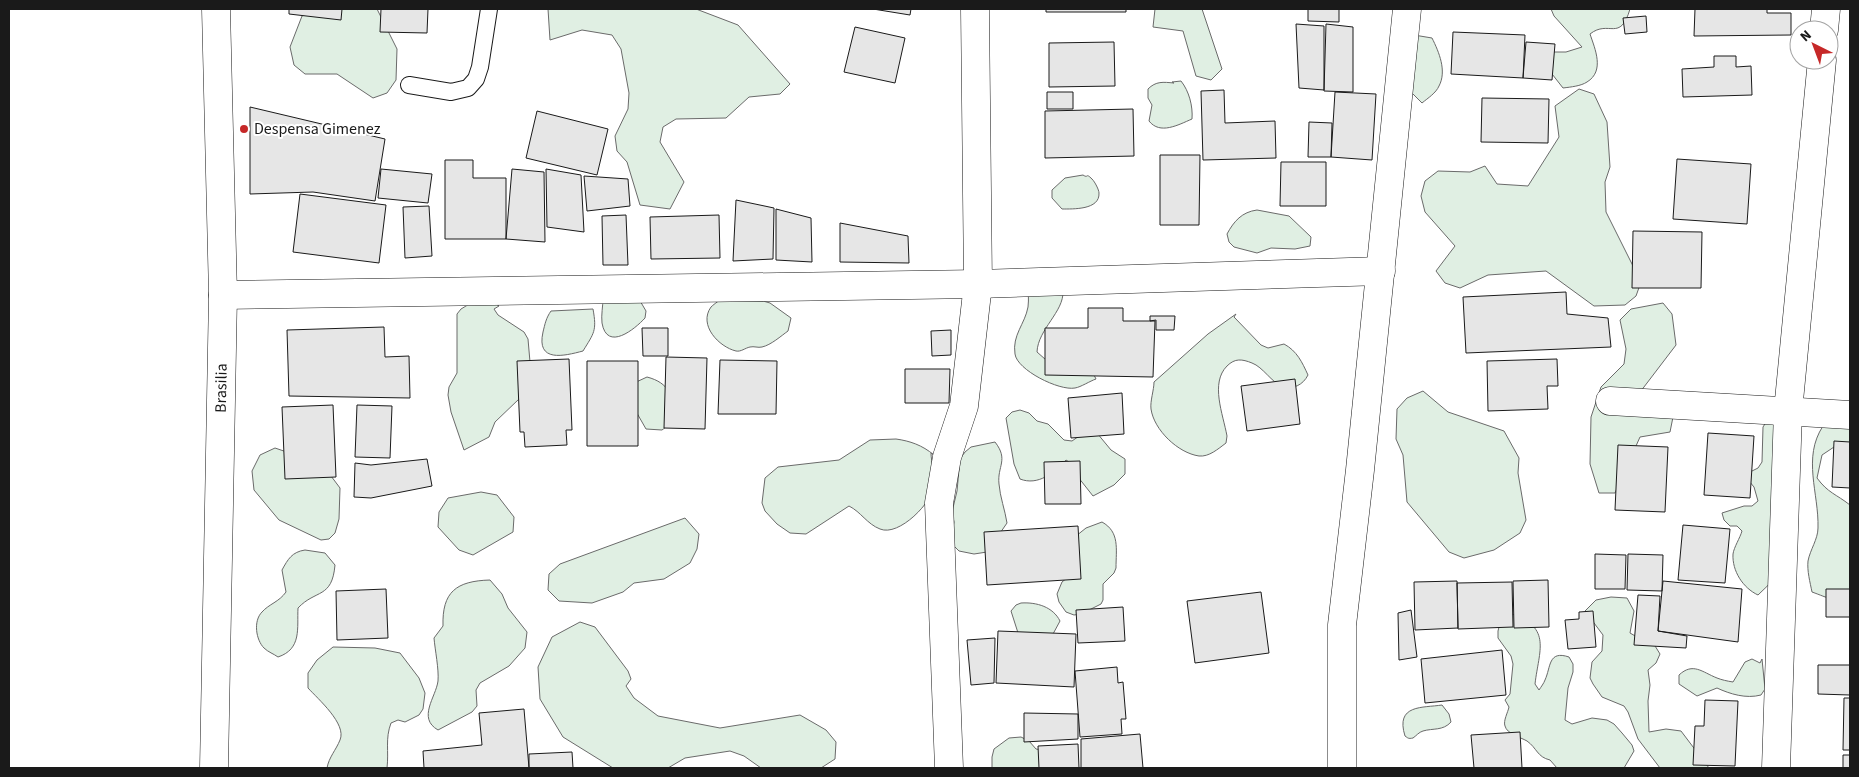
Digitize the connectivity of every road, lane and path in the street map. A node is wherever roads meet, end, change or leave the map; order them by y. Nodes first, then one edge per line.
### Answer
1 (216, 9) edge
2 (488, 9) edge
3 (976, 9) edge
4 (1407, 9) edge
5 (1821, 70) edge
6 (409, 85) dead end
7 (1381, 272) junction
8 (978, 284) junction
9 (223, 295) junction
10 (1610, 401) dead end
11 (1788, 412) junction
12 (1850, 415) edge
13 (214, 768) edge
14 (949, 768) edge
15 (1342, 768) edge
16 (1776, 768) edge

1 - 9 street, Brasilia
2 - 6 lane
3 - 8 street
4 - 7 street
5 - 11 street
7 - 8 street
7 - 15 street
8 - 9 street
8 - 14 street
9 - 13 street, Brasilia
10 - 11 street
11 - 12 street
11 - 16 street

